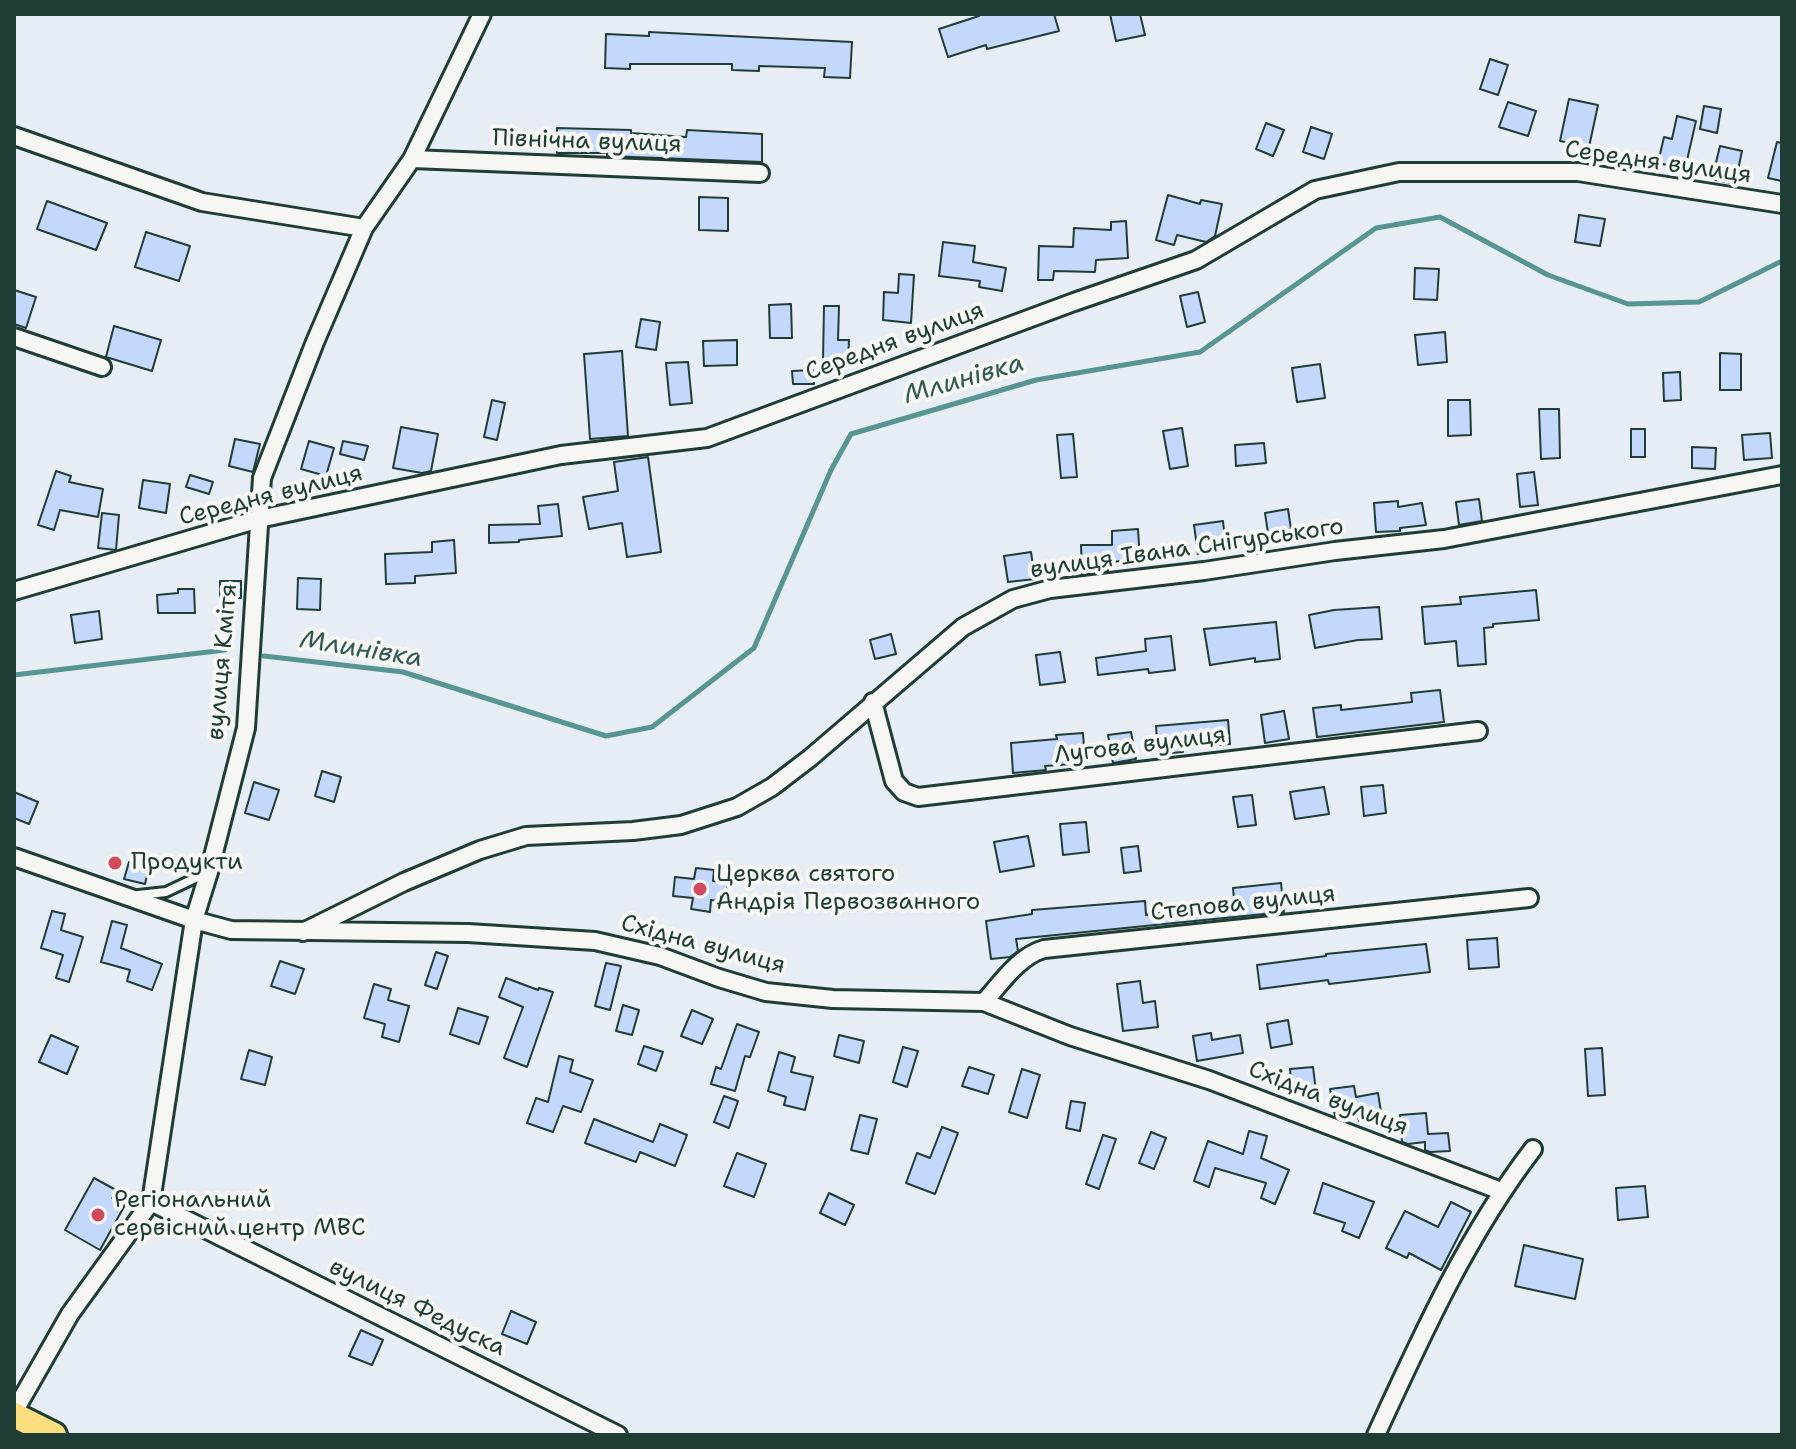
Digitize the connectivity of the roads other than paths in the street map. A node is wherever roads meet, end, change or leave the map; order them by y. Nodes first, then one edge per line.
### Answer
1 (482, 14) edge
2 (14, 136) edge
3 (412, 159) junction
4 (760, 173) dead end
5 (1782, 204) edge
6 (364, 228) junction
7 (14, 337) edge
8 (102, 367) dead end
9 (1782, 475) edge
10 (259, 519) junction
11 (14, 591) edge
12 (873, 702) junction
13 (1478, 731) dead end
14 (14, 857) edge
15 (209, 872) junction
16 (123, 895) junction
17 (1529, 898) dead end
18 (194, 920) junction
19 (303, 932) junction
20 (984, 1002) junction
21 (1533, 1149) dead end
22 (1501, 1191) junction
23 (151, 1202) junction
24 (14, 1414) edge
25 (54, 1435) edge
26 (618, 1435) edge
27 (1376, 1435) edge

1 - 3 street, вулиця Кмітя
2 - 6 street
3 - 4 street, Північна вулиця
3 - 6 street, вулиця Кмітя
5 - 10 street, Середня вулиця
6 - 10 street, вулиця Кмітя
7 - 8 street
9 - 12 street, вулиця Івана Снігурського
10 - 11 street, Середня вулиця
10 - 15 street, вулиця Кмітя
12 - 13 street, Лугова вулиця
12 - 19 street, вулиця Івана Снігурського
14 - 16 street, Східна вулиця
15 - 16 lane
15 - 18 street, вулиця Кмітя
16 - 18 street, Східна вулиця
17 - 20 street, Степова вулиця
18 - 19 street, Східна вулиця
18 - 23 street, вулиця Кмітя
19 - 20 street, Східна вулиця
20 - 22 street, Східна вулиця
21 - 22 street
22 - 27 street
23 - 24 street, вулиця Кмітя
23 - 26 street, вулиця Федуска
24 - 25 main road

